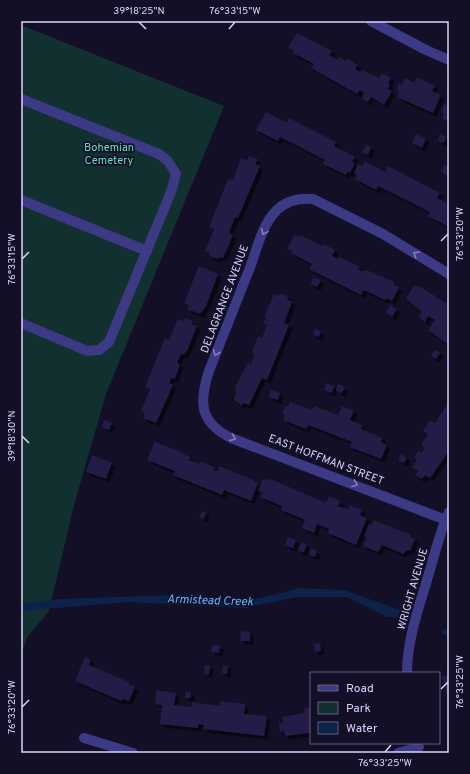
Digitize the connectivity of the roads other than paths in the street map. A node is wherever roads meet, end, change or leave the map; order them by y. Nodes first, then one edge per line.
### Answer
1 (371, 21) edge
2 (449, 60) edge
3 (21, 99) edge
4 (21, 200) edge
5 (147, 251) junction
6 (449, 274) edge
7 (21, 323) edge
8 (204, 413) joint
9 (447, 516) edge
10 (407, 672) edge
11 (84, 738) dead end
12 (420, 748) edge
13 (133, 753) edge
14 (398, 753) edge

1 - 2 street
3 - 5 street
4 - 5 street
5 - 7 street
6 -> 8 street, DELAGRANGE AVENUE
8 -> 9 street, EAST HOFFMAN STREET
9 - 10 street, WRIGHT AVENUE
11 - 13 street
12 - 14 street

